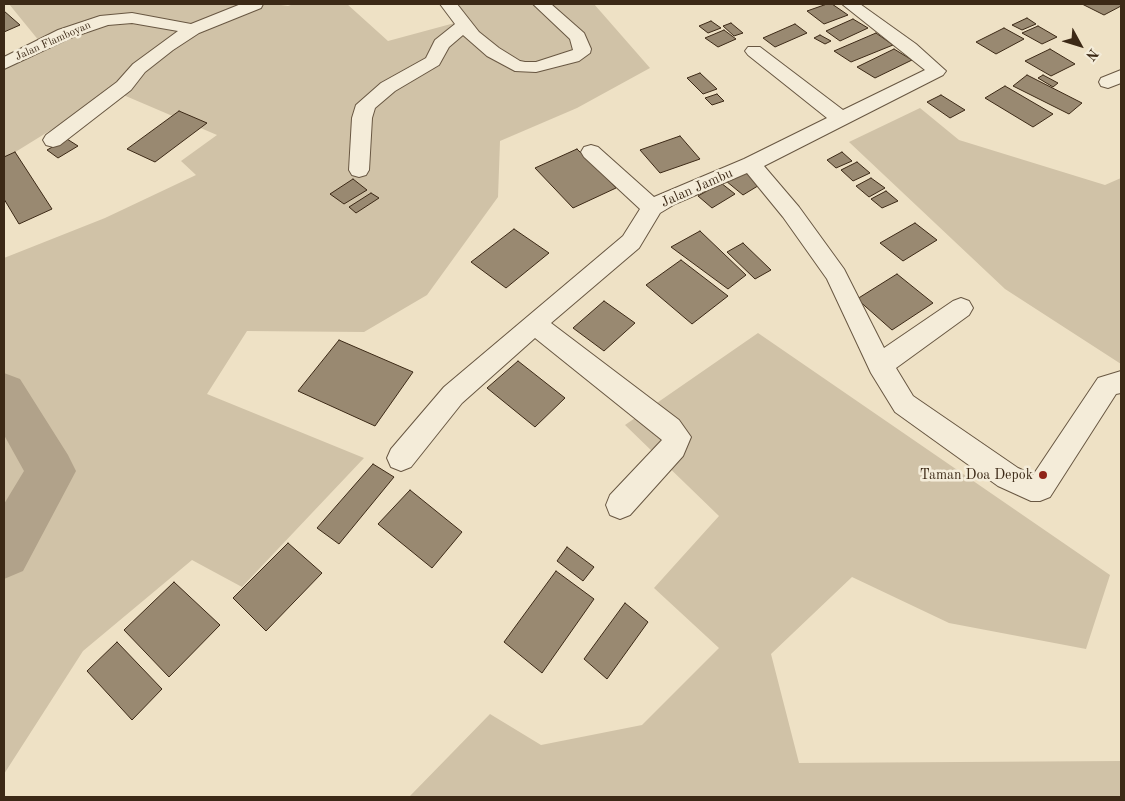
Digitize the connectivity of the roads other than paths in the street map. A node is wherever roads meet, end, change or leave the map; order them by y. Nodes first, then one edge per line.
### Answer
1 (255, 4) edge
2 (448, 4) edge
3 (541, 4) edge
4 (850, 4) edge
5 (465, 25) junction
6 (193, 30) junction
7 (754, 52) dead end
8 (4, 64) edge
9 (840, 118) junction
10 (53, 140) dead end
11 (591, 152) dead end
12 (751, 164) junction
13 (359, 170) dead end
14 (652, 208) junction
15 (960, 308) dead end
16 (534, 323) junction
17 (880, 365) junction
18 (1121, 382) edge
19 (400, 458) dead end
20 (620, 505) dead end

1 - 6 street
2 - 5 street
3 - 5 street
4 - 9 street, Jalan Jambu
5 - 13 street
6 - 8 street, Jalan Flamboyan
6 - 10 street
7 - 9 street
9 - 12 street, Jalan Jambu
11 - 14 street
12 - 14 street, Jalan Jambu
12 - 17 street
14 - 16 street, Jalan Jambu
15 - 17 street
16 - 19 street, Jalan Jambu
16 - 20 street
17 - 18 street

